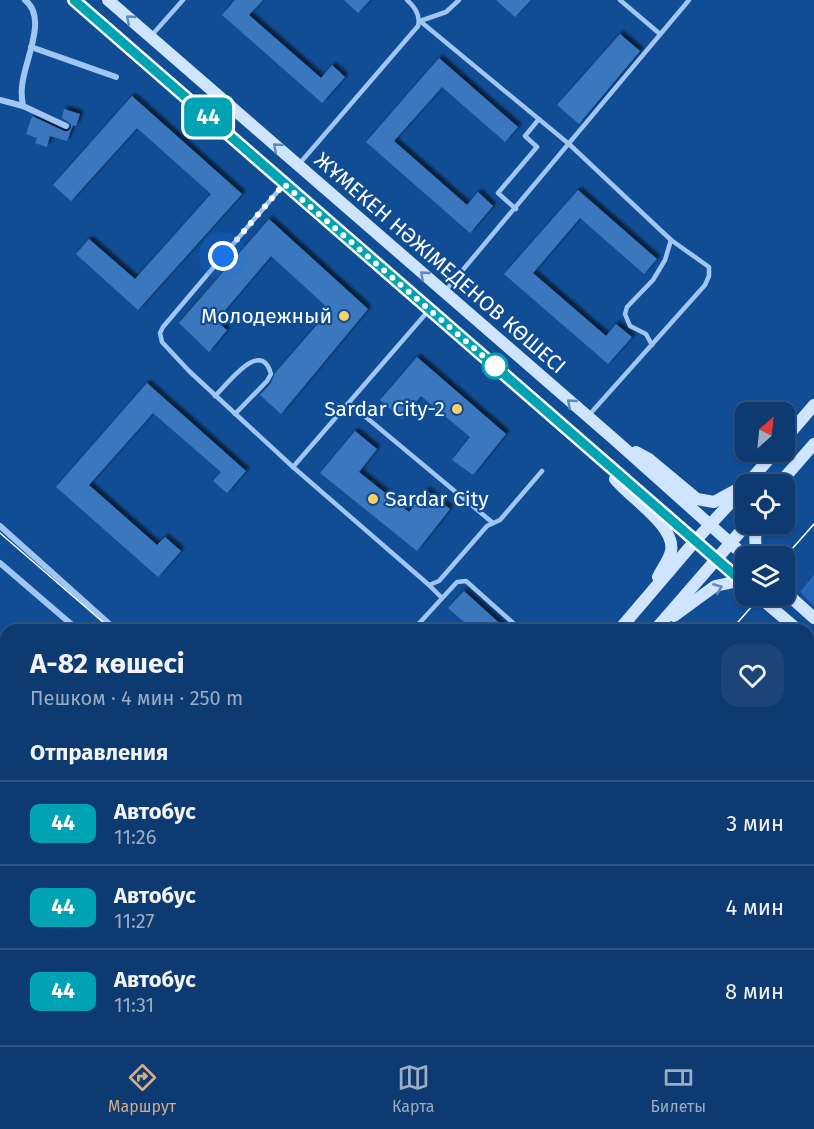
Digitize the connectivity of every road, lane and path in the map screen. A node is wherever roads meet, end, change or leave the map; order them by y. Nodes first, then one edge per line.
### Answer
1 (24, 0) edge
2 (74, 0) edge
3 (108, 0) edge
4 (183, 0) edge
5 (406, 0) edge
6 (459, 0) edge
7 (620, 0) edge
8 (689, 0) edge
9 (420, 21) junction
10 (660, 34) junction
11 (150, 37) junction
12 (32, 47) junction
13 (116, 77) dead end
14 (0, 100) edge
15 (23, 106) junction
16 (539, 119) junction
17 (66, 126) dead end
18 (569, 144) junction
19 (298, 165) junction
20 (284, 184) junction
21 (516, 209) junction
22 (671, 240) junction
23 (445, 292) junction
24 (429, 309) junction
25 (652, 345) junction
26 (215, 396) junction
27 (349, 403) junction
28 (814, 405) edge
29 (235, 414) junction
30 (588, 417) junction
31 (795, 427) edge
32 (615, 440) junction
33 (814, 444) edge
34 (600, 459) junction
35 (766, 462) edge
36 (293, 467) junction
37 (542, 471) dead end
38 (756, 474) edge
39 (788, 474) edge
40 (735, 491) edge
41 (735, 497) edge
42 (493, 523) junction
43 (710, 525) junction
44 (0, 526) edge
45 (739, 534) edge
46 (695, 541) junction
47 (731, 543) junction
48 (735, 546) edge
49 (717, 560) junction
50 (0, 563) edge
51 (735, 576) edge
52 (735, 582) edge
53 (429, 585) junction
54 (652, 591) junction
55 (442, 598) junction
56 (795, 600) edge
57 (770, 606) edge
58 (814, 618) edge
59 (71, 624) edge
60 (109, 624) edge
61 (418, 624) edge
62 (514, 624) edge
63 (624, 624) edge
64 (661, 624) edge
65 (664, 624) edge
66 (791, 624) edge

1 - 12 street
2 - 20 main road, ЖҰМЕКЕН НӘЖІМЕДЕНОВ КӨШЕСІ
11 -> 3 main road, ЖҰМЕКЕН НӘЖІМЕДЕНОВ КӨШЕСІ
4 - 11 lane
5 - 9 lane
6 - 9 lane
7 - 10 lane
8 - 10 lane
9 - 16 lane
9 - 19 lane
10 - 18 lane
19 -> 11 main road, ЖҰМЕКЕН НӘЖІМЕДЕНОВ КӨШЕСІ
12 - 13 street
12 - 15 street
14 - 15 street
15 - 17 street
16 - 18 lane
16 - 21 lane
18 - 21 lane
18 - 22 lane
23 -> 19 main road, ЖҰМЕКЕН НӘЖІМЕДЕНОВ КӨШЕСІ
20 - 24 main road, ЖҰМЕКЕН НӘЖІМЕДЕНОВ КӨШЕСІ
20 - 26 lane
21 - 23 lane
22 - 25 lane
22 - 25 lane
23 - 24 main road
30 -> 23 main road, ЖҰМЕКЕН НӘЖІМЕДЕНОВ КӨШЕСІ
24 - 27 lane
24 - 34 main road, ЖҰМЕКЕН НӘЖІМЕДЕНОВ КӨШЕСІ
25 - 30 lane
26 - 29 lane
26 - 29 lane
27 - 36 lane
27 - 42 lane
28 - 31 main road
29 - 36 lane
30 - 32 main road, ЖҰМЕКЕН НӘЖІМЕДЕНОВ КӨШЕСІ
32 - 40 main road
32 - 43 main road, ЖҰМЕКЕН НӘЖІМЕДЕНОВ КӨШЕСІ
33 - 39 main road
34 - 46 main road, ЖҰМЕКЕН НӘЖІМЕДЕНОВ КӨШЕСІ
34 - 54 main road
35 - 38 main road
36 - 53 lane
37 - 42 lane
41 - 43 main road
42 - 53 lane
43 - 46 main road
43 - 47 main road, ЖҰМЕКЕН НӘЖІМЕДЕНОВ КӨШЕСІ
44 - 60 street
45 - 47 main road
46 - 49 main road, ЖҰМЕКЕН НӘЖІМЕДЕНОВ КӨШЕСІ
46 - 54 main road
47 - 48 main road, ЖҰМЕКЕН НӘЖІМЕДЕНОВ КӨШЕСІ
47 - 49 main road
49 - 51 main road, ЖҰМЕКЕН НӘЖІМЕДЕНОВ КӨШЕСІ
49 - 64 main road
50 - 59 street
65 -> 52 main road
53 - 55 lane
54 - 63 main road
55 - 61 lane
55 - 62 lane
56 - 58 main road
57 - 66 main road

